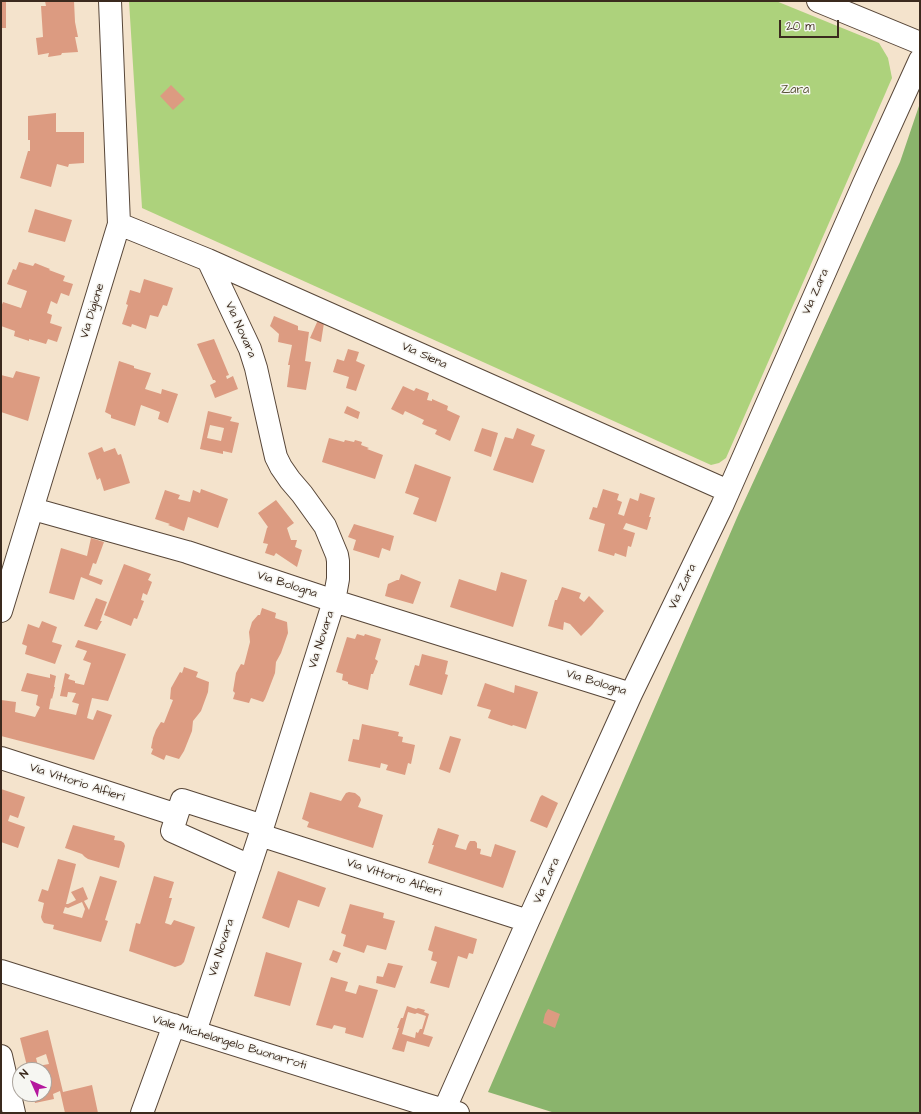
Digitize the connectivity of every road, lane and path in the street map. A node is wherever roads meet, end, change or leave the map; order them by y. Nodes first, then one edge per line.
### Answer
1 (110, 1) edge
2 (818, 1) edge
3 (920, 43) edge
4 (920, 60) edge
5 (119, 224) junction
6 (208, 260) junction
7 (728, 491) junction
8 (33, 509) junction
9 (334, 601) junction
10 (1, 611) edge
11 (632, 694) junction
12 (1, 758) edge
13 (177, 815) junction
14 (261, 831) junction
15 (250, 866) junction
16 (528, 921) junction
17 (1, 971) edge
18 (174, 1025) junction
19 (195, 1032) junction
20 (1, 1056) edge
21 (449, 1112) edge
22 (14, 1113) edge
23 (142, 1113) edge

1 - 5 street, Via Digione
2 - 3 street
4 - 7 street, Via Zara
5 - 6 street, Via Siena
5 - 8 street, Via Digione
6 - 7 street, Via Siena
6 - 9 street, Via Novara
7 - 11 street, Via Zara
8 - 9 street, Via Bologna
8 - 10 street, Via Digione
9 - 11 street, Via Bologna
9 - 14 street, Via Novara
11 - 16 street, Via Zara
12 - 13 street, Via Vittorio Alfieri
13 - 14 street, Via Vittorio Alfieri
13 - 15 street, Via Vittorio Alfieri
14 - 15 street, Via Novara
14 - 16 street, Via Vittorio Alfieri
15 - 19 street, Via Novara
16 - 21 street, Via Zara
17 - 18 street, Viale Michelangelo Buonarroti
18 - 19 street, Viale Michelangelo Buonarroti
18 - 23 street
19 - 21 street, Viale Michelangelo Buonarroti
20 - 22 street

